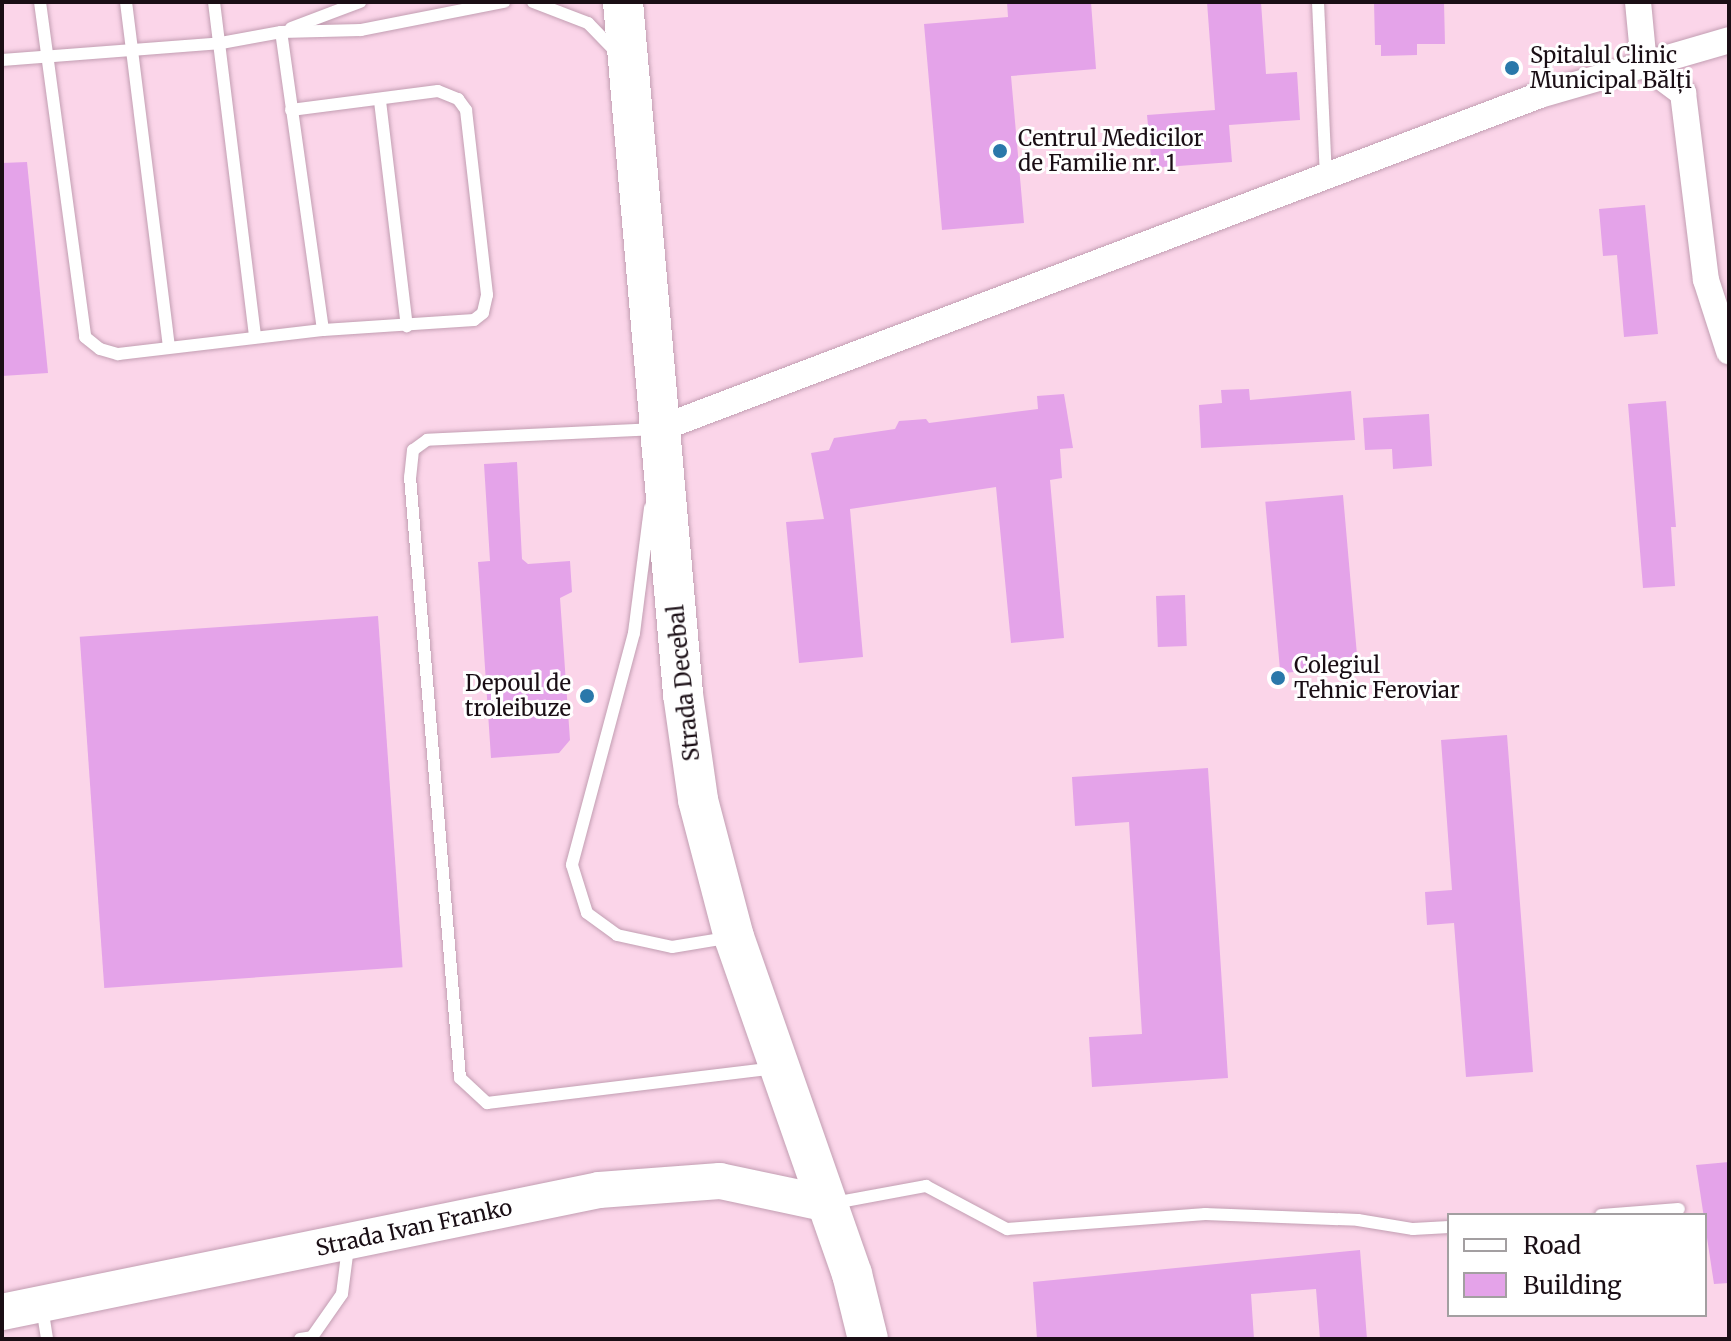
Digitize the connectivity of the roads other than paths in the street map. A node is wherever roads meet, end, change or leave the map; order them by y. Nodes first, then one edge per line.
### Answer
1 (40, 2) edge
2 (126, 2) edge
3 (214, 2) edge
4 (360, 2) edge
5 (504, 2) edge
6 (533, 2) edge
7 (623, 2) edge
8 (1318, 2) edge
9 (1638, 2) edge
10 (281, 32) junction
11 (1729, 40) edge
12 (221, 43) junction
13 (130, 50) junction
14 (44, 57) junction
15 (2, 60) edge
16 (1644, 64) junction
17 (630, 77) junction
18 (380, 101) junction
19 (291, 110) junction
20 (1326, 175) junction
21 (407, 326) junction
22 (323, 330) junction
23 (255, 336) junction
24 (169, 345) junction
25 (1729, 351) edge
26 (659, 429) junction
27 (734, 937) junction
28 (780, 1068) junction
29 (828, 1204) junction
30 (1679, 1209) dead end
31 (1627, 1213) edge
32 (1447, 1227) edge
33 (349, 1241) junction
34 (42, 1304) junction
35 (2, 1312) edge
36 (860, 1333) edge
37 (47, 1339) edge
38 (300, 1339) edge

1 - 14 lane
2 - 13 lane
3 - 12 lane
4 - 10 lane
5 - 10 lane
6 - 17 lane
7 - 17 main road, Strada Decebal
8 - 20 lane
9 - 16 street
10 - 12 lane
10 - 19 lane
11 - 16 street
12 - 13 lane
12 - 23 lane
13 - 14 lane
13 - 24 lane
14 - 15 lane
14 - 24 lane
16 - 20 street
16 - 25 street
17 - 26 main road, Strada Decebal
18 - 19 lane
18 - 21 lane
18 - 21 lane
19 - 22 lane
20 - 26 street
21 - 22 lane
22 - 23 lane
23 - 24 lane
26 - 27 main road, Strada Decebal
26 - 27 lane
26 - 28 lane
27 - 28 main road, Strada Decebal
28 - 29 main road, Strada Decebal
29 - 32 lane
29 - 33 main road, Strada Ivan Franko
29 - 36 main road, Strada Decebal
30 - 31 lane
33 - 34 main road, Strada Ivan Franko
33 - 38 lane
34 - 35 main road, Strada Ivan Franko
34 - 37 lane

